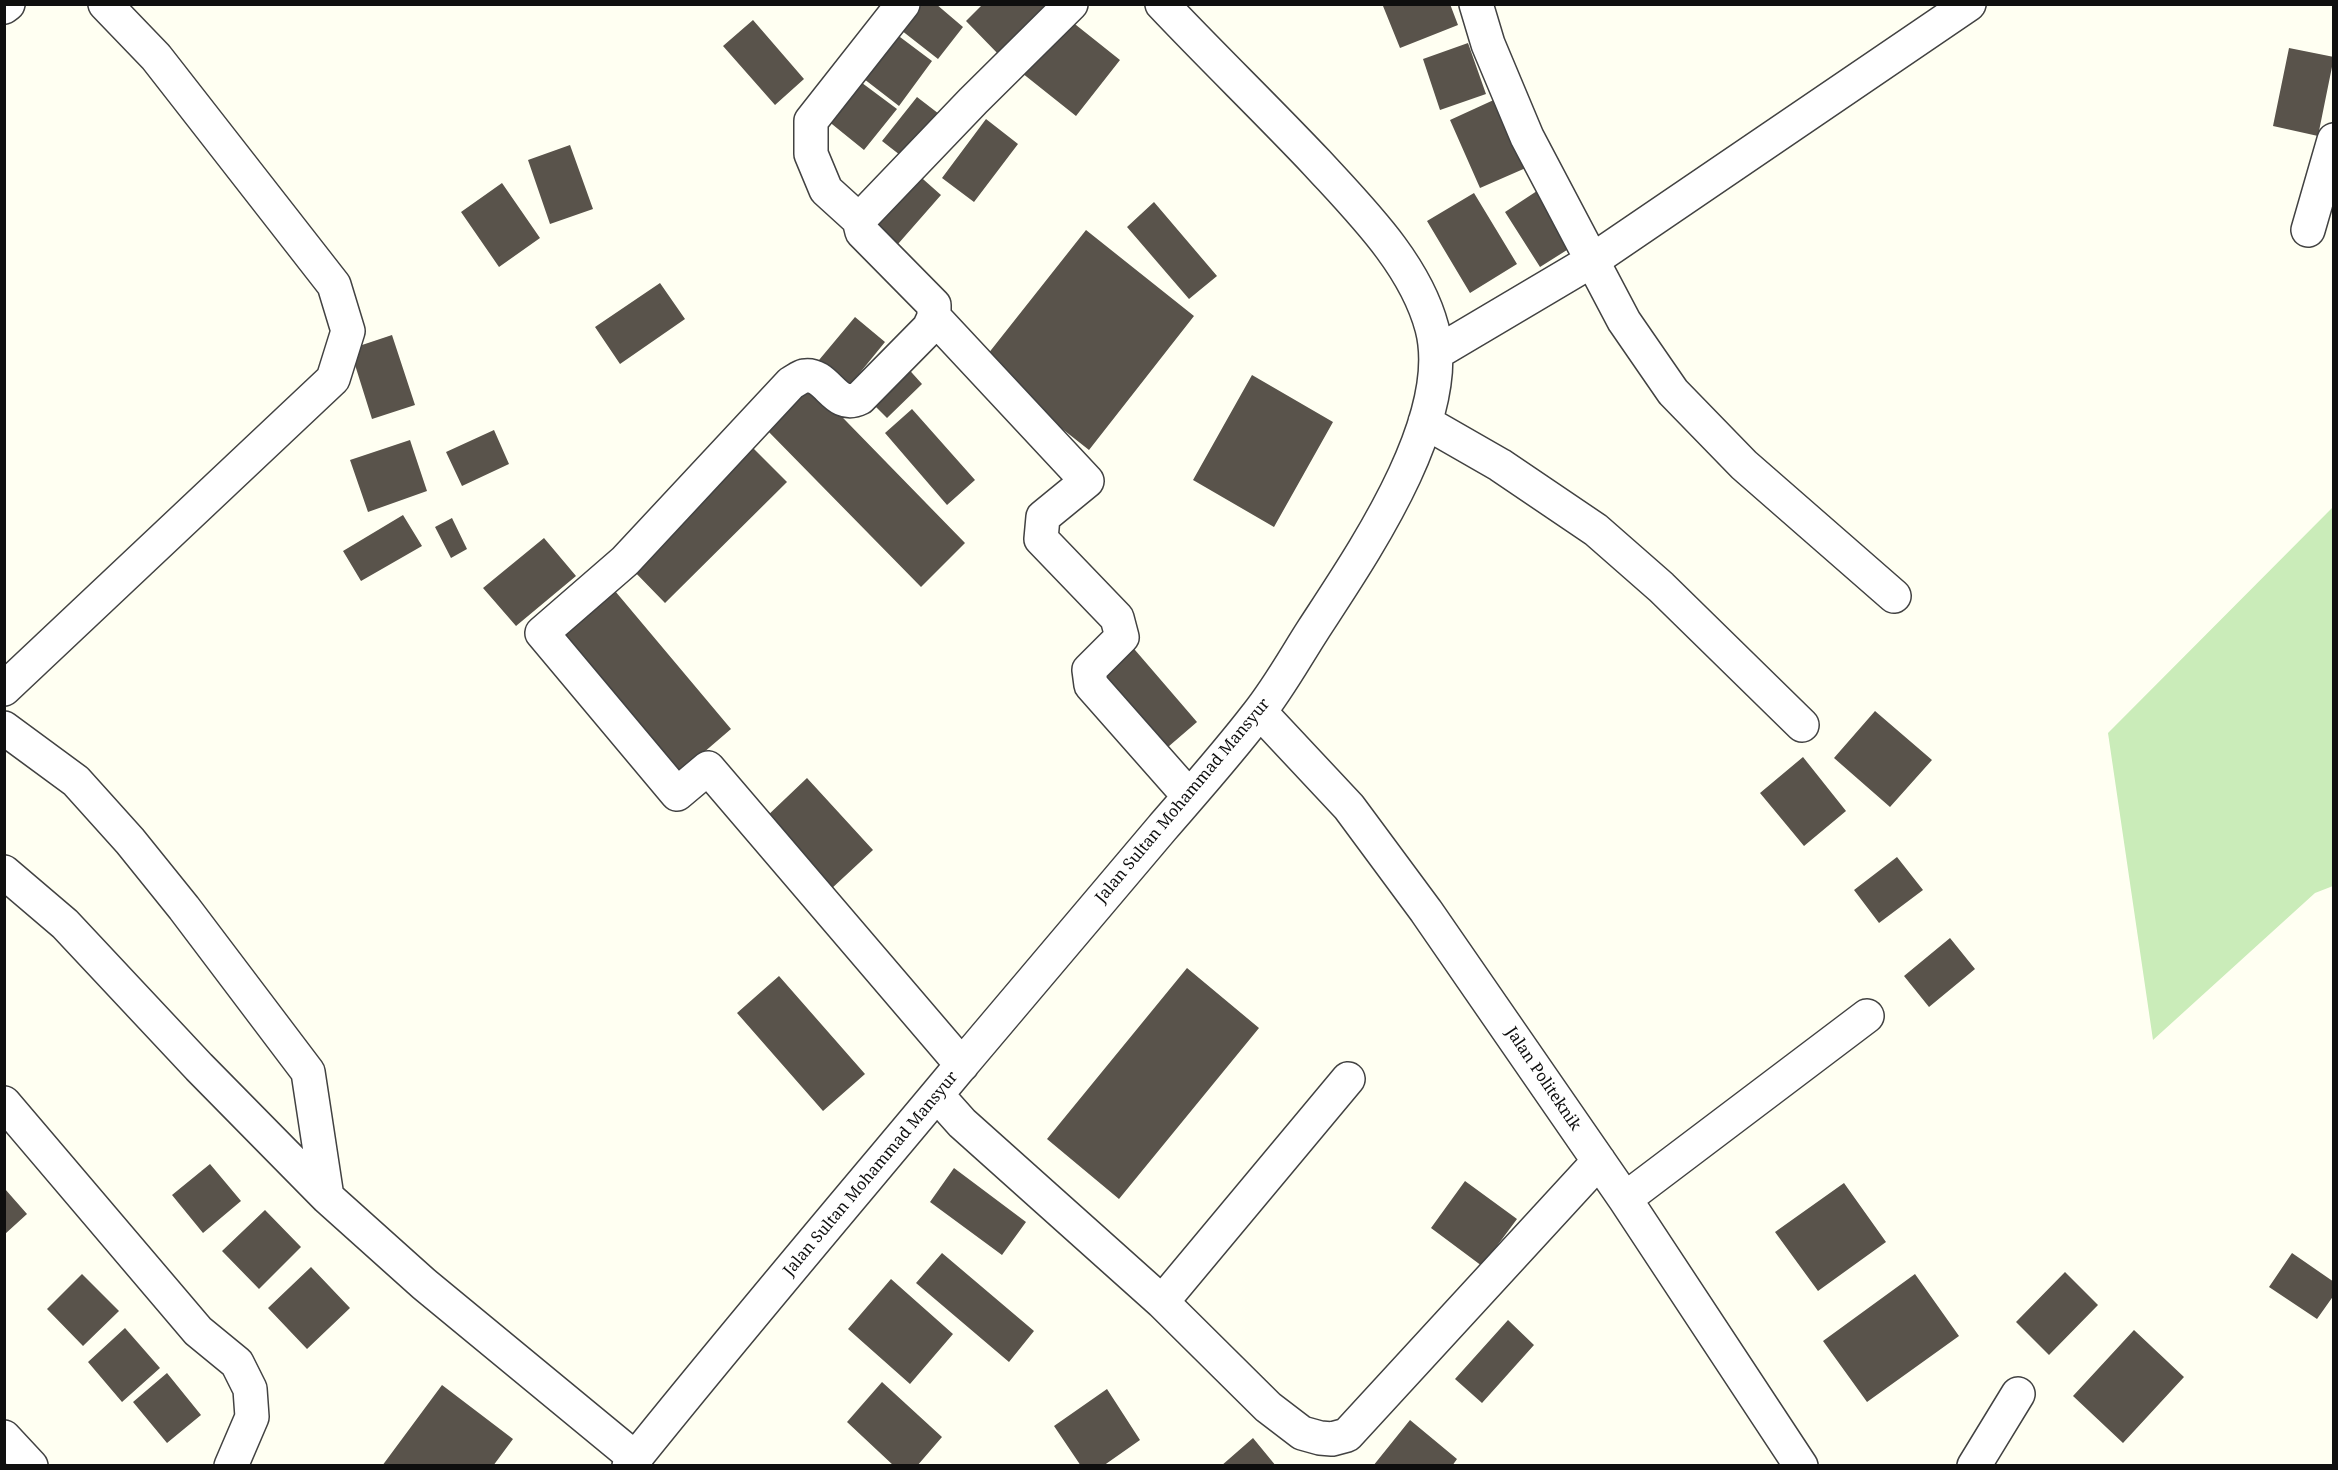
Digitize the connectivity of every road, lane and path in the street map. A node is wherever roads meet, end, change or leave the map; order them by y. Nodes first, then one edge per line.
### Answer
1 (8, 4) edge
2 (105, 4) edge
3 (903, 4) edge
4 (1071, 4) edge
5 (1162, 4) edge
6 (1476, 4) edge
7 (1969, 4) edge
8 (4, 7) edge
9 (2334, 140) edge
10 (860, 220) junction
11 (2308, 230) dead end
12 (1593, 260) junction
13 (934, 317) junction
14 (1436, 353) junction
15 (1425, 422) junction
16 (1894, 596) dead end
17 (4, 689) edge
18 (1260, 712) junction
19 (1802, 725) dead end
20 (4, 728) edge
21 (1189, 796) junction
22 (4, 872) edge
23 (1867, 1016) dead end
24 (962, 1065) junction
25 (1348, 1079) dead end
26 (937, 1095) junction
27 (4, 1103) edge
28 (1599, 1161) junction
29 (327, 1197) junction
30 (1625, 1199) junction
31 (1162, 1302) junction
32 (2018, 1394) dead end
33 (4, 1437) edge
34 (632, 1462) edge
35 (31, 1466) edge
36 (231, 1466) edge
37 (1801, 1466) edge
38 (1974, 1466) edge

1 - 8 street
2 - 17 street
3 - 10 street
4 - 10 street
5 - 14 street, Jalan Sultan Mohammad Mansyur
6 - 12 street
7 - 12 street
9 - 11 street
10 - 13 street
12 - 14 street
12 - 16 street
13 - 21 street
13 - 24 street
14 - 15 street, Jalan Sultan Mohammad Mansyur
15 - 18 street, Jalan Sultan Mohammad Mansyur
15 - 19 street
18 - 21 street, Jalan Sultan Mohammad Mansyur
18 - 28 street, Jalan Politeknik
20 - 29 street
21 - 24 street, Jalan Sultan Mohammad Mansyur
22 - 29 street
23 - 30 street
24 - 26 street, Jalan Sultan Mohammad Mansyur
25 - 31 street
26 - 31 street
26 - 34 street, Jalan Sultan Mohammad Mansyur
27 - 36 street
28 - 30 street, Jalan Politeknik
28 - 31 street
29 - 34 street
30 - 37 street, Jalan Politeknik
32 - 38 street
33 - 35 street

